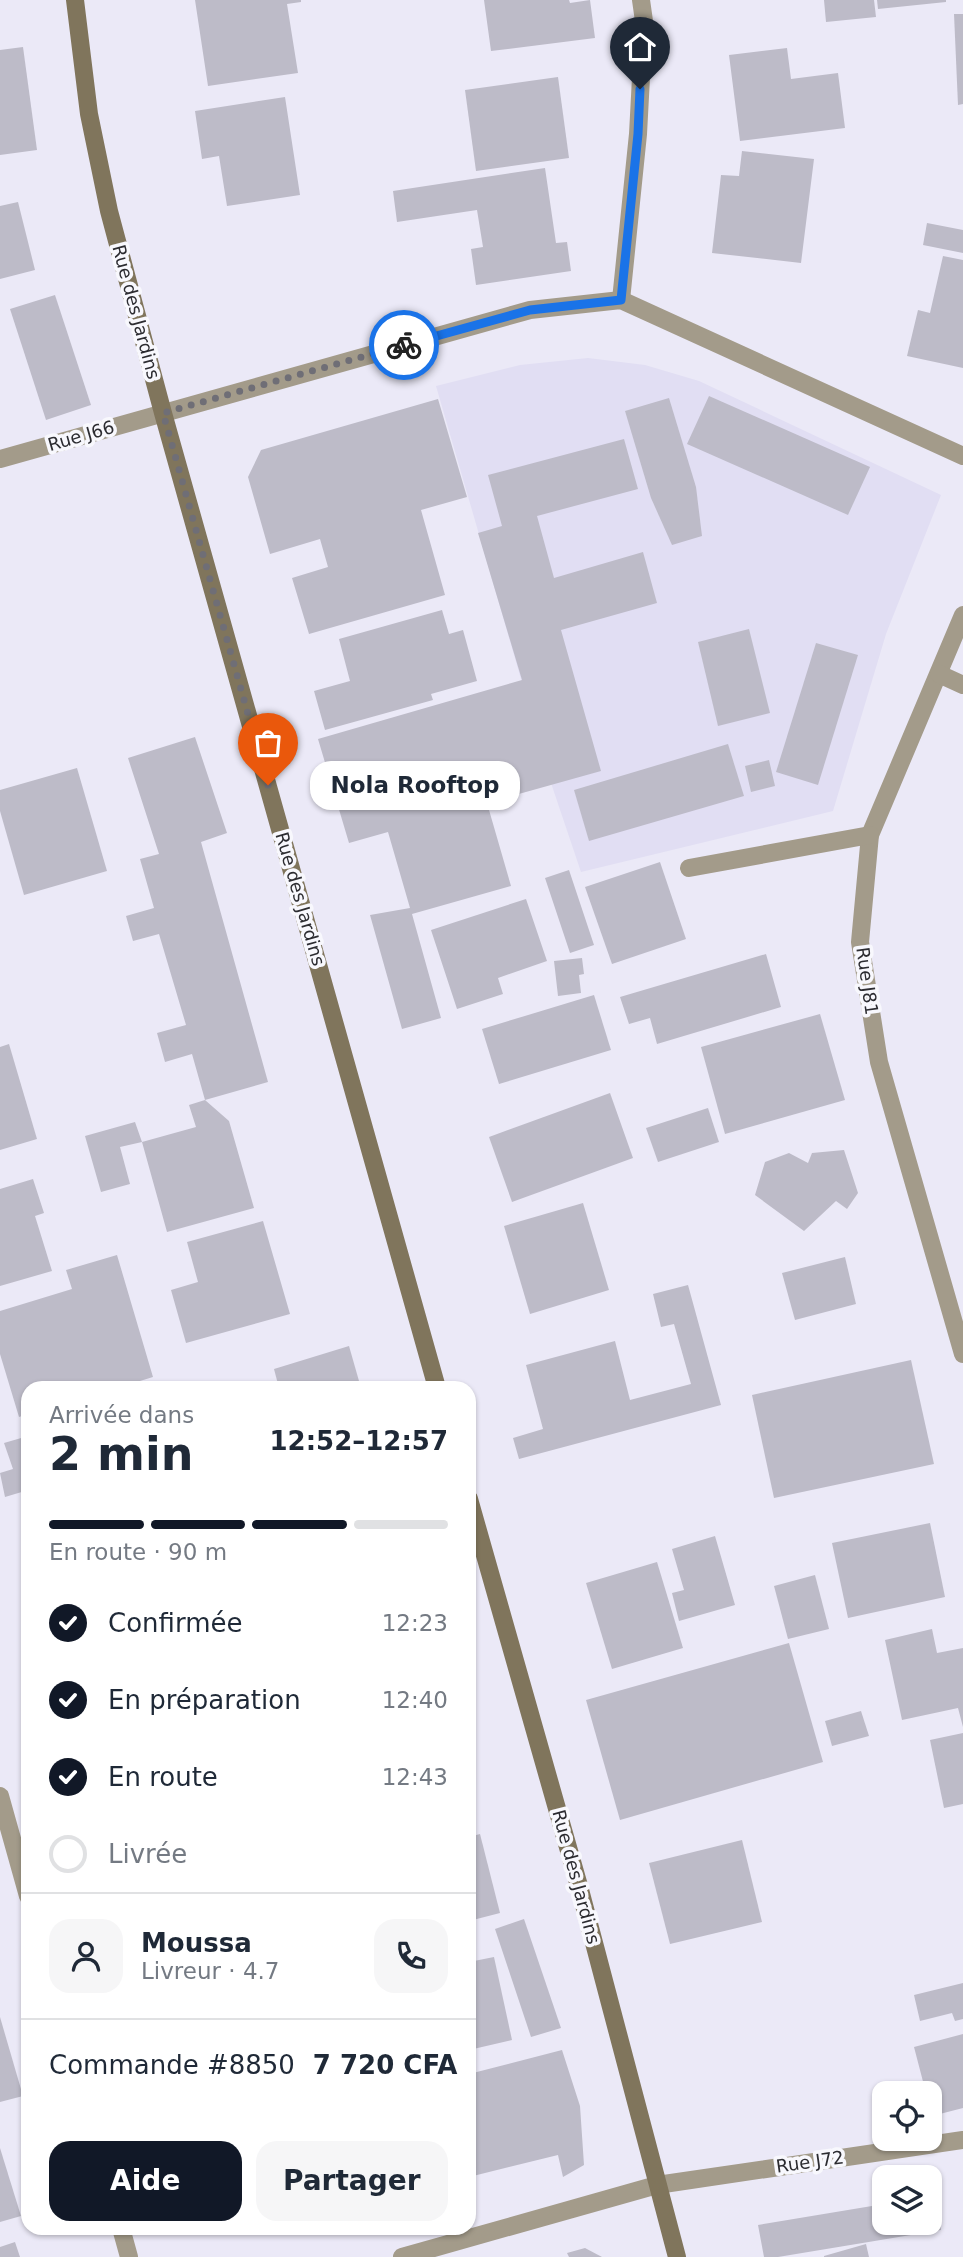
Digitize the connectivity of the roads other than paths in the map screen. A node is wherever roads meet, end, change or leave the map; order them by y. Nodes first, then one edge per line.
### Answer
1 (75, 0) edge
2 (641, 0) edge
3 (621, 300) junction
4 (163, 413) junction
5 (963, 456) edge
6 (0, 459) edge
7 (963, 615) edge
8 (939, 674) junction
9 (963, 685) edge
10 (870, 835) junction
11 (689, 868) dead end
12 (963, 1354) edge
13 (435, 1381) edge
14 (476, 1524) edge
15 (0, 1796) edge
16 (21, 1871) edge
17 (963, 2140) edge
18 (657, 2185) junction
19 (123, 2235) edge
20 (129, 2257) edge
21 (402, 2257) edge
22 (677, 2257) edge

1 - 4 main road, Rue des Jardins
2 - 3 street
3 - 4 street, Rue J66
3 - 5 street
4 - 6 street, Rue J66
4 - 13 main road, Rue des Jardins
7 - 8 street, Rue J81
8 - 9 street
8 - 10 street, Rue J81
10 - 11 street
10 - 12 street, Rue J81
14 - 18 main road, Rue des Jardins
15 - 16 street
17 - 18 street, Rue J72
18 - 21 street, Rue J72
18 - 22 main road, Rue des Jardins
19 - 20 street

